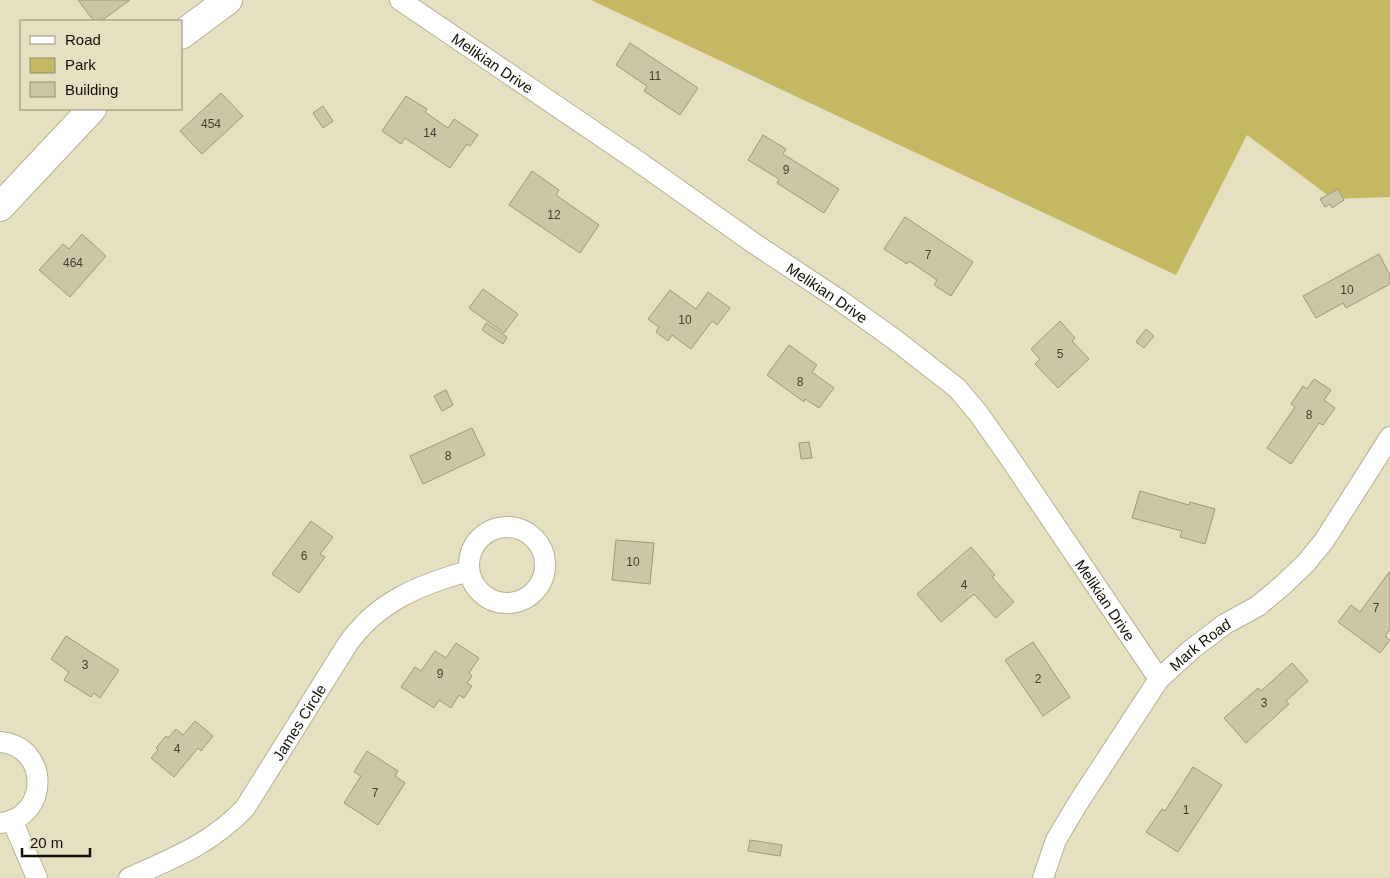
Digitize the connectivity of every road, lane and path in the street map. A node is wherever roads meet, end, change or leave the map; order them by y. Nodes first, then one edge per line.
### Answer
1 (228, 0) edge
2 (400, 0) edge
3 (182, 34) edge
4 (91, 110) edge
5 (0, 207) edge
6 (1390, 437) edge
7 (469, 571) dead end
8 (1159, 679) junction
9 (0, 742) edge
10 (6, 821) edge
11 (36, 878) edge
12 (129, 878) edge
13 (1043, 878) edge

1 - 3 main road
2 - 8 street, Melikian Drive
4 - 5 main road
6 - 8 street, Mark Road
7 - 12 street, James Circle
8 - 13 street, Mark Road
9 - 10 street
10 - 11 street

